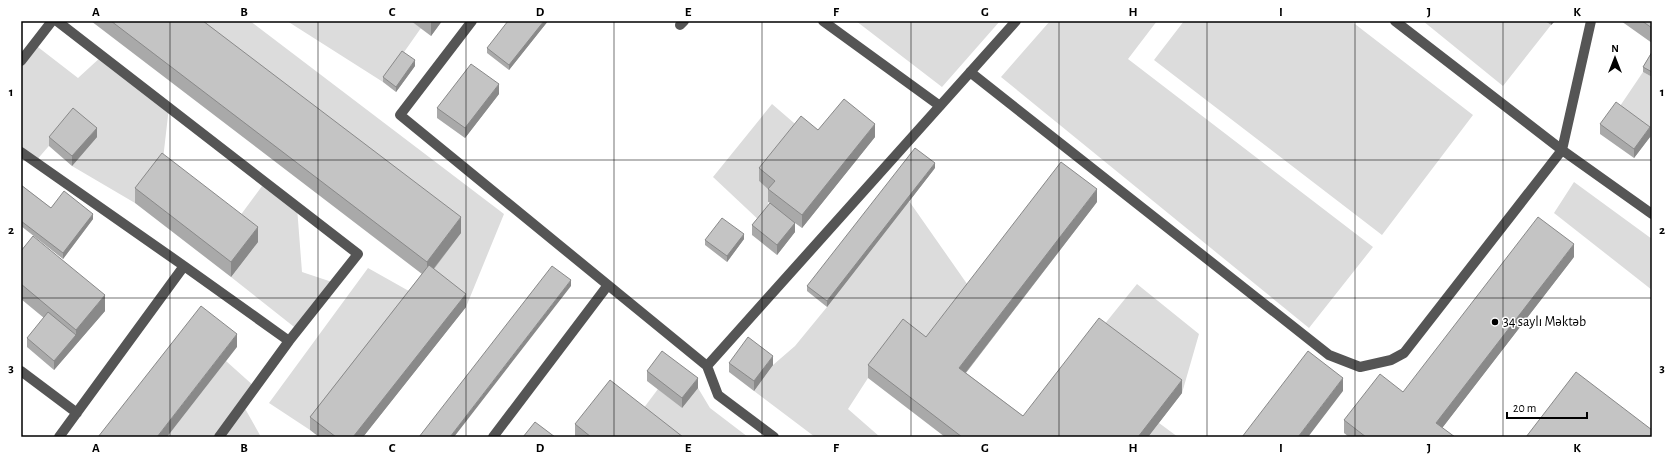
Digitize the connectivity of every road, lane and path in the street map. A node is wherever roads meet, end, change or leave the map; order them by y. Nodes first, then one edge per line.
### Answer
1 (52, 21) edge
2 (57, 21) edge
3 (472, 21) edge
4 (823, 21) edge
5 (1016, 21) edge
6 (1394, 21) edge
7 (1592, 21) edge
8 (21, 61) edge
9 (970, 72) junction
10 (940, 106) junction
11 (1562, 150) junction
12 (21, 152) edge
13 (1652, 214) edge
14 (184, 266) junction
15 (608, 285) junction
16 (289, 341) junction
17 (707, 366) junction
18 (21, 371) edge
19 (76, 413) junction
20 (59, 437) edge
21 (219, 437) edge
22 (493, 437) edge
23 (774, 437) edge

1 - 8 lane
2 - 16 lane
3 - 15 lane
4 - 10 lane
5 - 9 lane
6 - 11 lane
7 - 11 lane
9 - 10 lane
9 - 11 lane
10 - 17 lane
11 - 13 lane
12 - 14 lane
14 - 16 lane
14 - 19 lane
15 - 17 lane
15 - 22 lane
16 - 21 lane
17 - 23 lane
18 - 19 lane
19 - 20 lane

